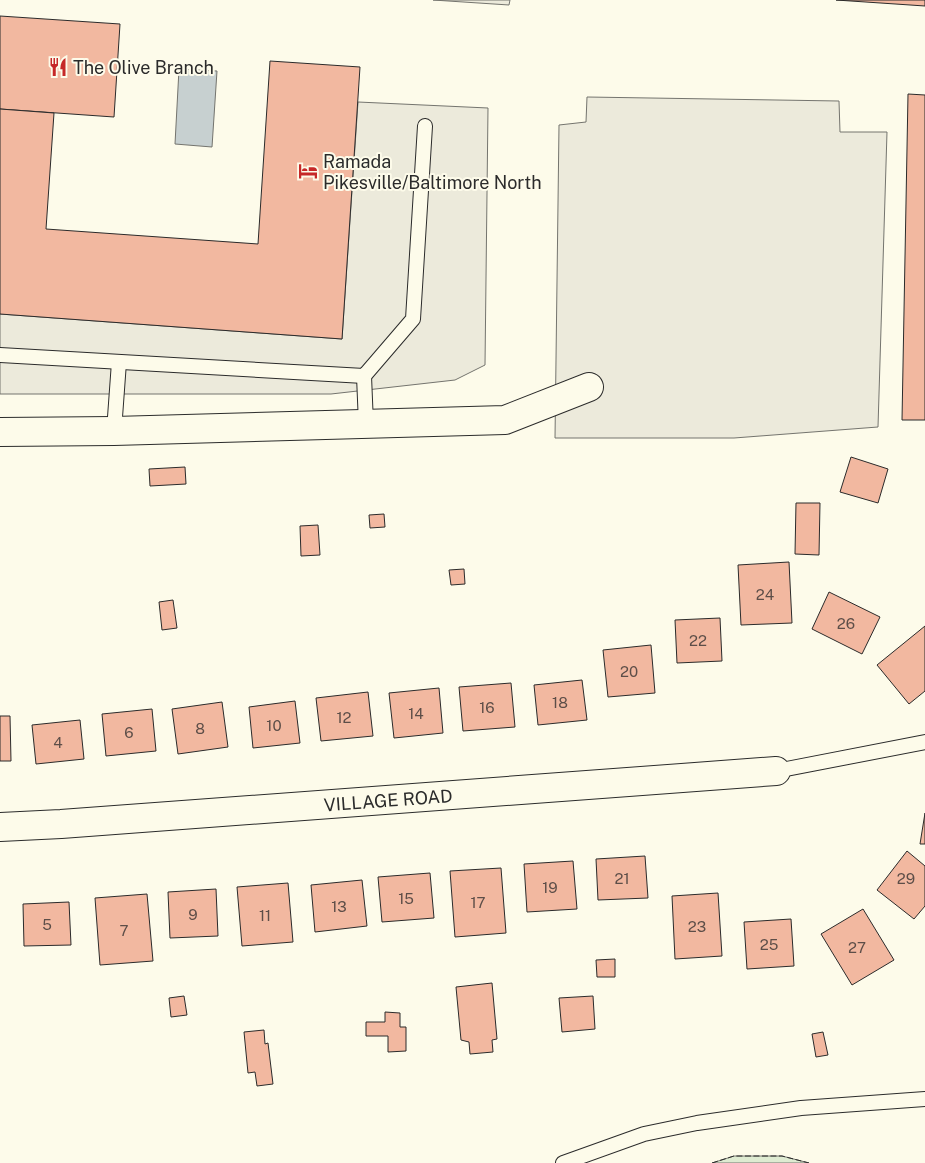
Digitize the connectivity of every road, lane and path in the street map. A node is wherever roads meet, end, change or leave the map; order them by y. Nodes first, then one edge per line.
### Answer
1 (425, 126) dead end
2 (0, 356) edge
3 (119, 362) junction
4 (364, 376) junction
5 (590, 387) dead end
6 (366, 424) junction
7 (114, 431) junction
8 (0, 432) edge
9 (925, 742) edge
10 (776, 772) joint
11 (0, 827) edge
12 (925, 1099) edge
13 (564, 1163) edge

1 - 4 lane
2 - 3 lane
3 - 4 lane
3 - 7 lane
4 - 6 lane
5 - 6 street
6 - 7 street
7 - 8 street
9 - 10 lane
10 - 11 street, VILLAGE ROAD
12 - 13 lane

